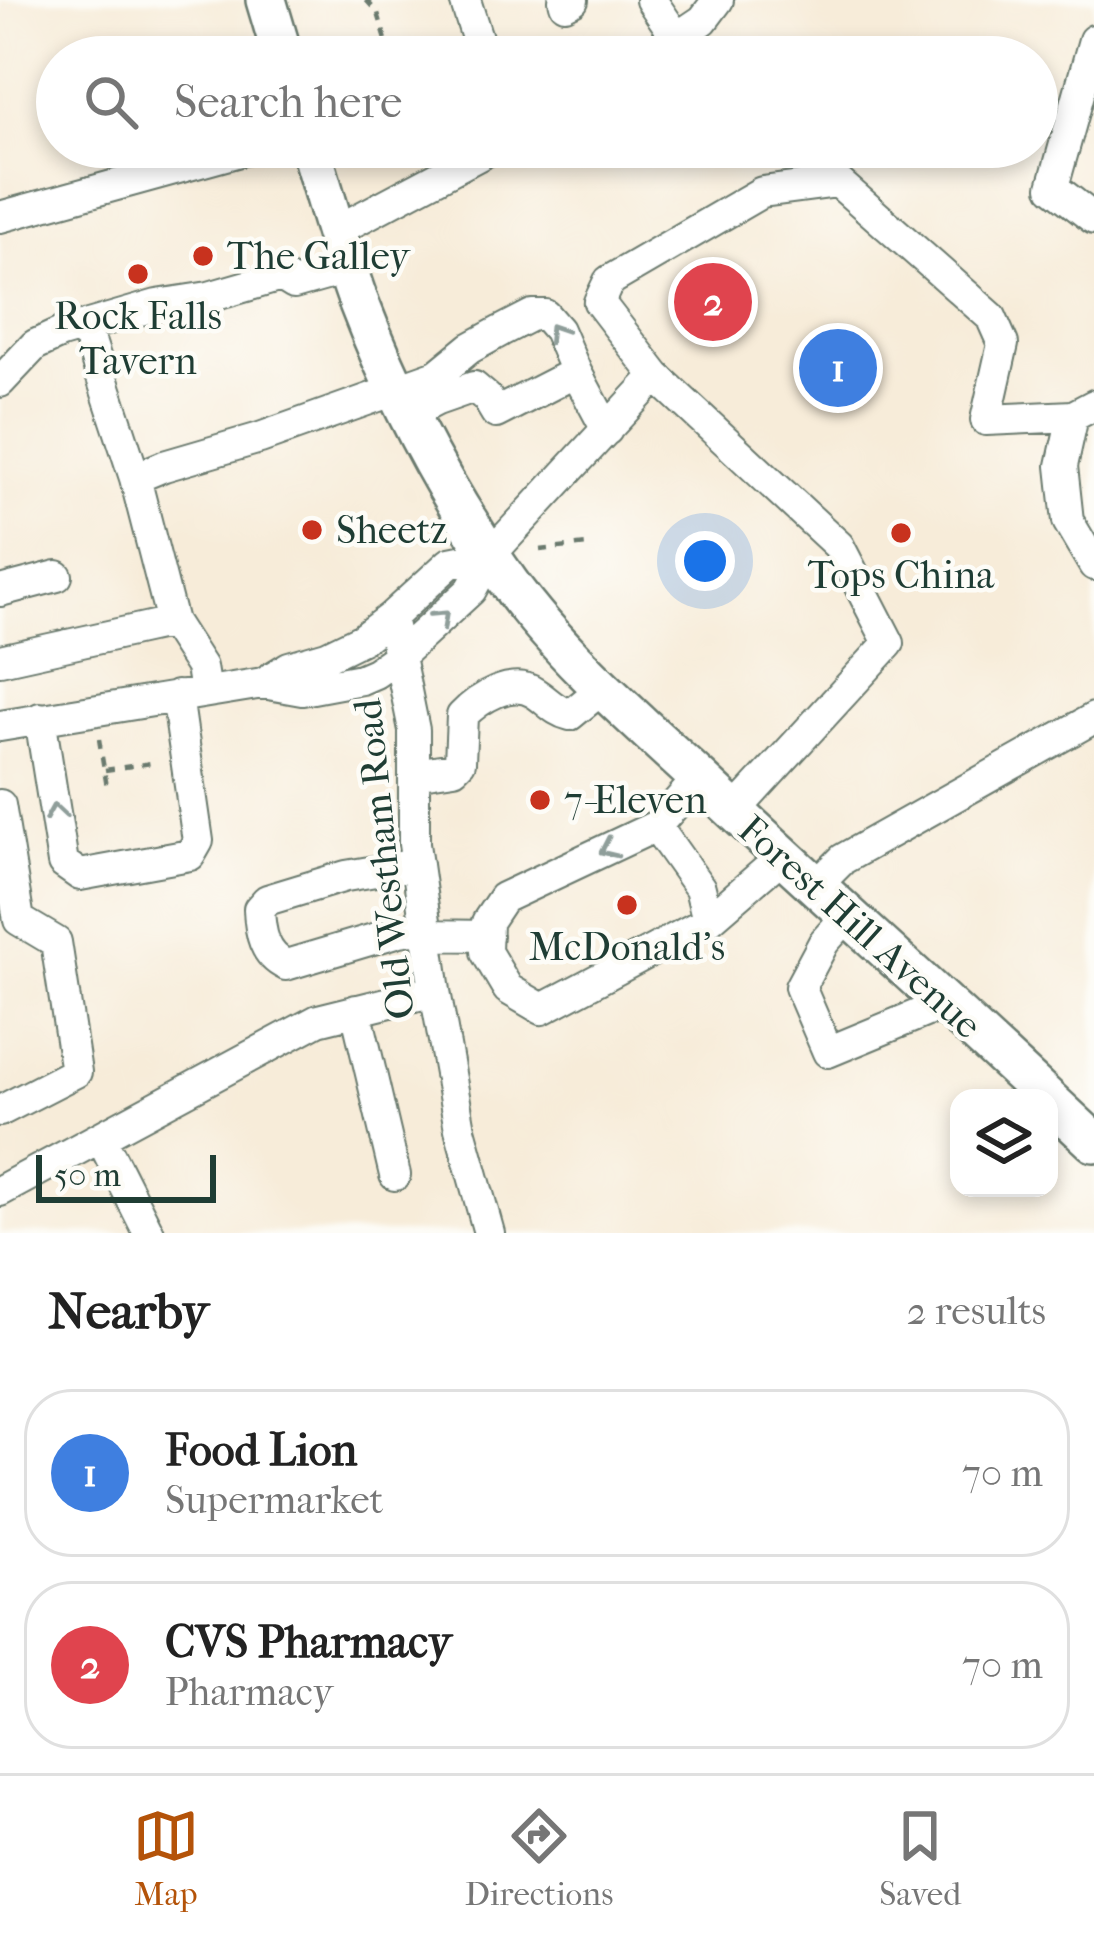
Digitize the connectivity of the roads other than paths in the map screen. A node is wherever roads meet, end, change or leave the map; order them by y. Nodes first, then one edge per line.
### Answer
1 (266, 0) edge
2 (465, 0) edge
3 (564, 0) edge
4 (573, 0) edge
5 (651, 0) edge
6 (718, 0) edge
7 (277, 36) edge
8 (476, 36) edge
9 (676, 36) edge
10 (680, 36) edge
11 (1094, 40) edge
12 (178, 168) edge
13 (316, 168) edge
14 (463, 168) edge
15 (0, 217) edge
16 (1094, 220) edge
17 (341, 250) junction
18 (85, 326) junction
19 (463, 355) junction
20 (576, 372) junction
21 (656, 376) junction
22 (0, 382) edge
23 (474, 387) junction
24 (402, 402) junction
25 (1084, 411) edge
26 (607, 430) junction
27 (135, 478) junction
28 (490, 555) junction
29 (1094, 565) edge
30 (57, 576) dead end
31 (0, 591) edge
32 (391, 617) junction
33 (172, 622) junction
34 (398, 657) junction
35 (0, 660) edge
36 (263, 683) junction
37 (603, 688) junction
38 (191, 694) junction
39 (40, 718) junction
40 (1094, 718) edge
41 (0, 726) edge
42 (414, 774) junction
43 (699, 778) junction
44 (0, 806) edge
45 (734, 812) junction
46 (656, 826) junction
47 (783, 856) junction
48 (417, 864) junction
49 (816, 886) junction
50 (848, 915) junction
51 (708, 921) junction
52 (425, 931) junction
53 (487, 936) junction
54 (435, 991) junction
55 (944, 1004) junction
56 (356, 1010) junction
57 (1037, 1089) edge
58 (1058, 1108) edge
59 (0, 1111) edge
60 (100, 1138) junction
61 (1094, 1142) edge
62 (395, 1174) dead end
63 (0, 1191) edge
64 (149, 1233) edge
65 (489, 1233) edge

1 - 7 main road
2 - 8 street
3 - 4 street
5 - 9 street
6 - 10 street
11 - 16 street
12 - 15 street
13 - 17 main road, Forest Hill Avenue
14 - 17 street
17 - 18 street
17 - 24 main road, Forest Hill Avenue
18 - 22 street
18 - 27 street
20 -> 19 street
19 - 23 street
19 - 24 street
20 - 23 street
20 - 26 street
21 - 25 street
21 - 26 street
21 - 45 street
23 - 24 street
24 - 27 street
24 - 28 main road, Forest Hill Avenue
25 - 29 street
26 - 28 street
27 - 33 street
28 - 32 street
34 -> 28 street
28 - 37 main road, Forest Hill Avenue
30 - 31 street
32 - 34 street, Old Westham Road
32 - 36 street
33 - 35 street
33 - 38 street
34 - 36 street
34 - 42 street, Old Westham Road
36 - 38 street
37 - 42 street
37 - 43 main road, Forest Hill Avenue
38 - 39 street
38 -> 39 street
39 - 41 street
40 - 49 street
42 - 48 street, Old Westham Road
43 - 45 main road, Forest Hill Avenue
43 - 46 street
44 - 59 street
45 - 47 main road, Forest Hill Avenue
46 - 51 street
46 -> 53 street
47 - 49 main road, Forest Hill Avenue
47 - 51 street
48 - 52 street, Old Westham Road
48 - 52 street
49 - 50 main road, Forest Hill Avenue
50 - 55 main road, Forest Hill Avenue
50 - 55 street
51 - 53 street
52 - 53 street
52 - 54 street, Old Westham Road
54 - 56 street
54 - 65 street, Old Westham Road
55 - 57 main road, Forest Hill Avenue
56 - 60 street
56 - 62 street
58 - 61 main road, Forest Hill Avenue
60 - 63 street
60 - 64 street

